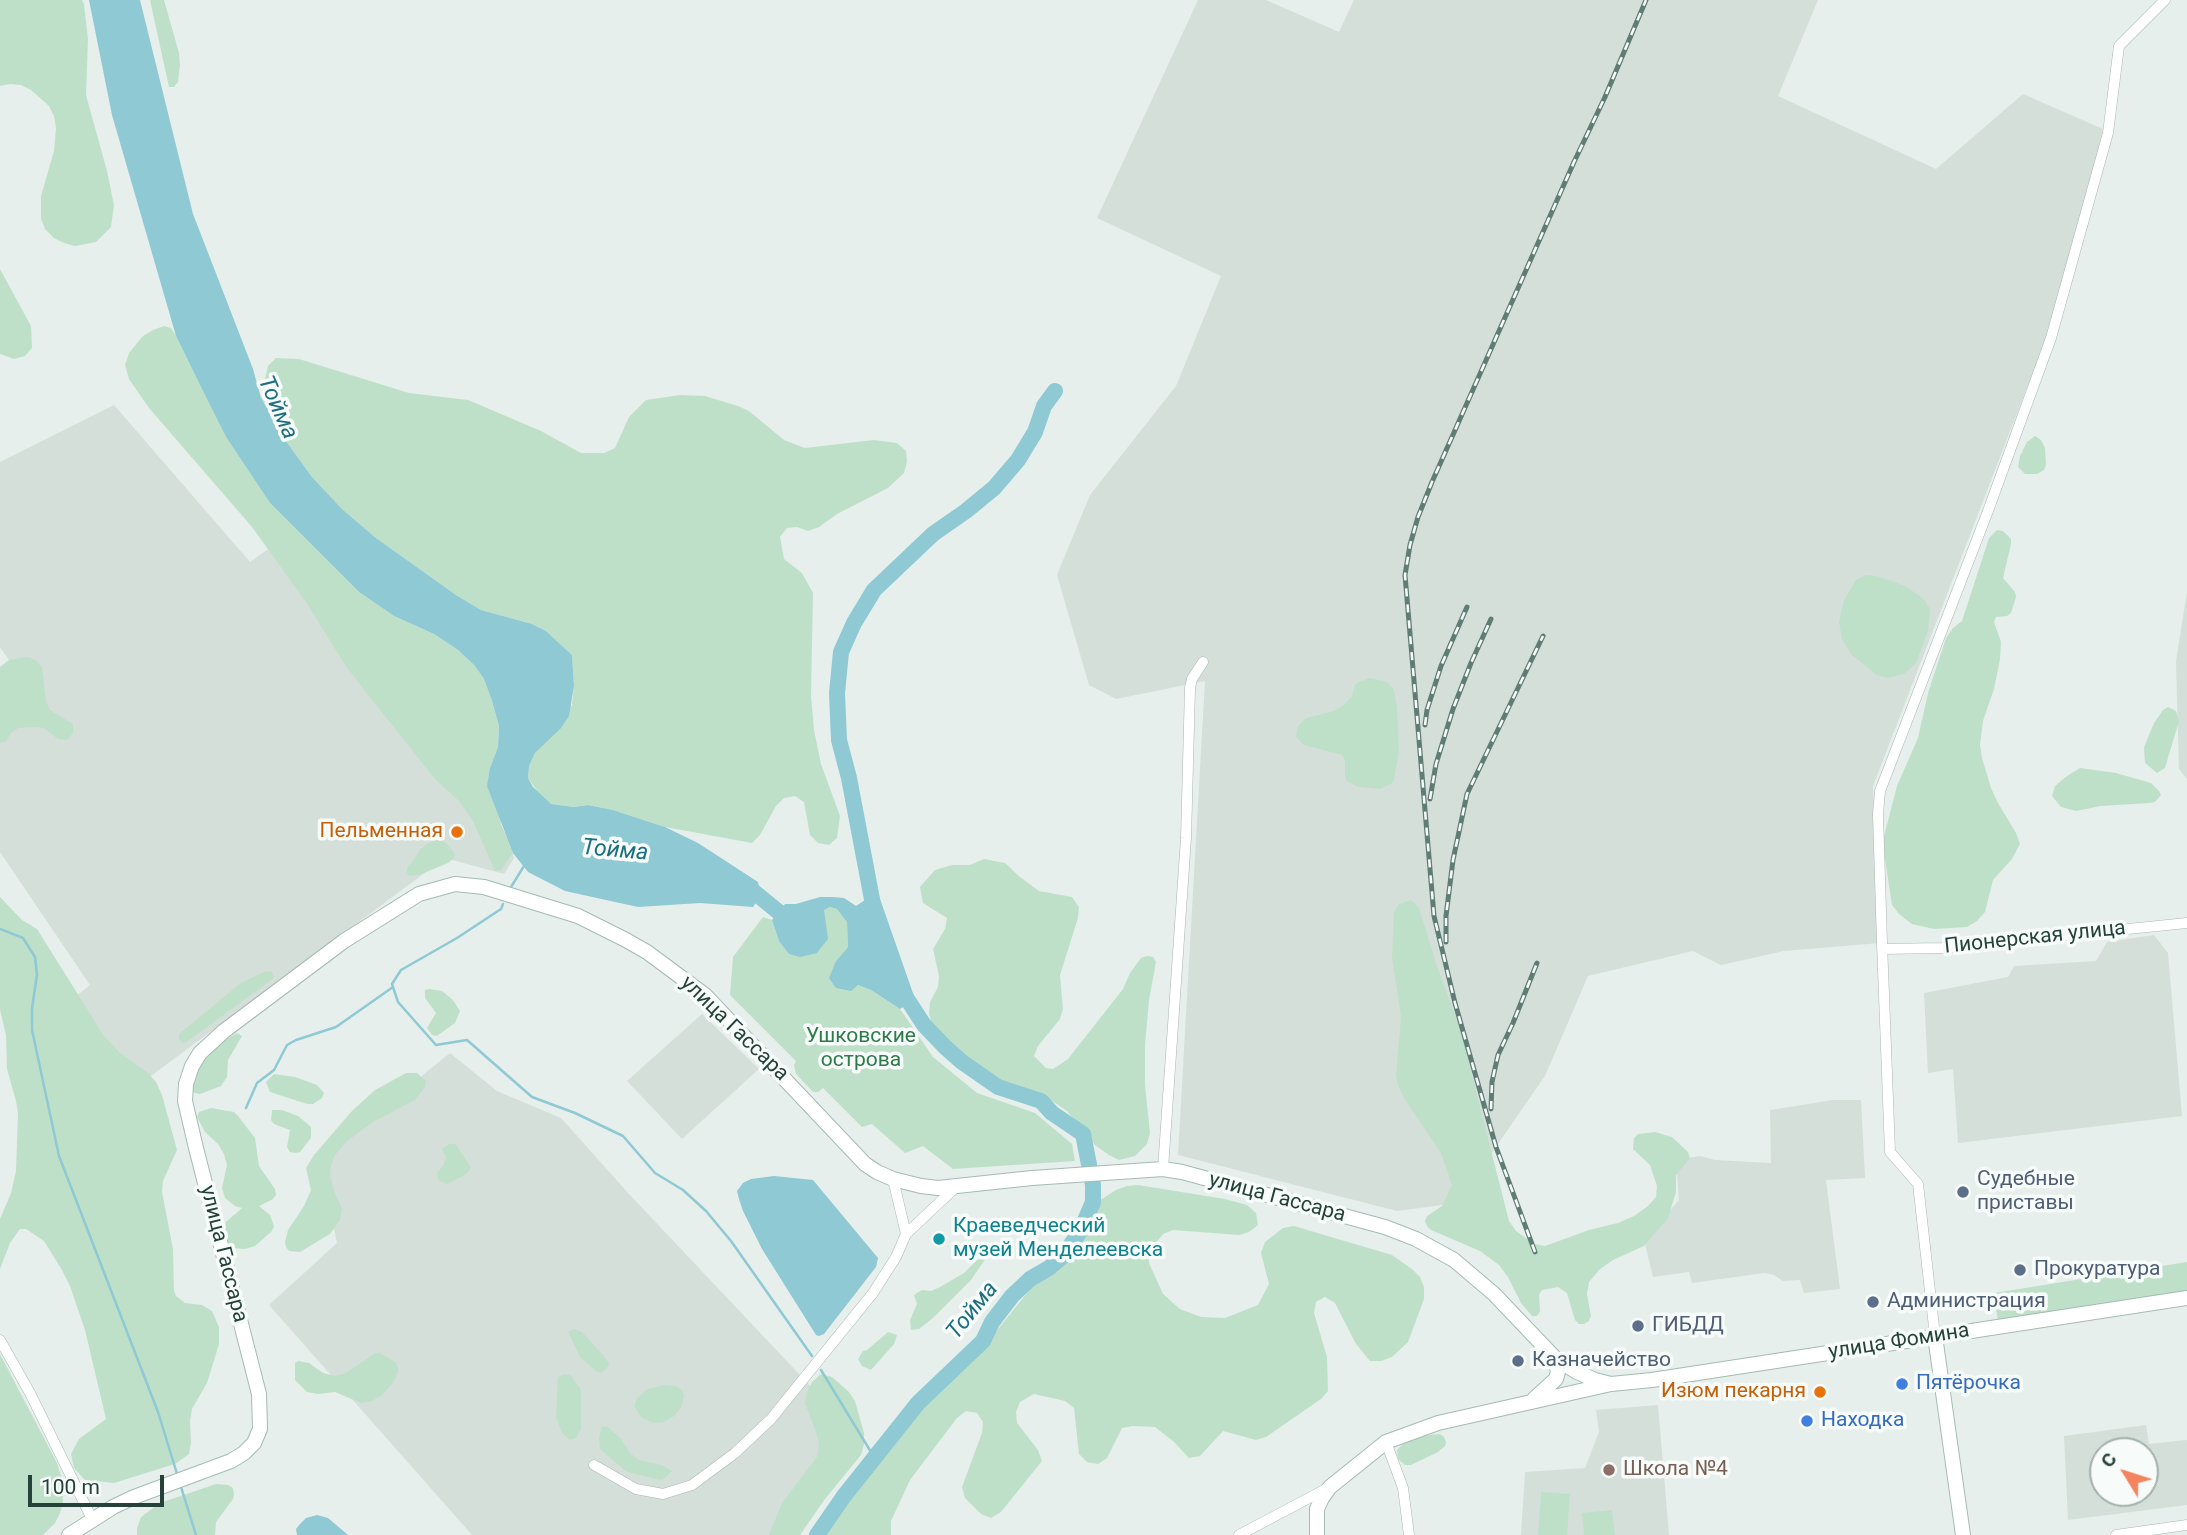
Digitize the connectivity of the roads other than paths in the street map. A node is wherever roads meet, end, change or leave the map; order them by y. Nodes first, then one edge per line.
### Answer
1 (2165, 0) edge
2 (1203, 662) dead end
3 (2187, 923) edge
4 (1882, 949) junction
5 (1163, 1169) junction
6 (892, 1179) junction
7 (957, 1186) junction
8 (905, 1234) junction
9 (2187, 1298) edge
10 (1935, 1336) junction
11 (0, 1340) edge
12 (1555, 1358) junction
13 (1611, 1384) junction
14 (1531, 1401) junction
15 (1386, 1442) junction
16 (594, 1465) dead end
17 (1330, 1487) junction
18 (92, 1519) junction
19 (2187, 1525) edge
20 (69, 1535) edge
21 (1239, 1535) edge
22 (1317, 1535) edge
23 (1409, 1535) edge
24 (1963, 1535) edge
25 (2116, 1535) edge

1 - 4 street
2 - 5 street
3 - 4 street, Пионерская улица
4 - 10 street
5 - 7 main road, улица Гассара
5 - 12 main road, улица Гассара
6 - 7 main road, улица Гассара
6 - 8 street
6 - 18 main road, улица Гассара
7 - 8 street
8 - 16 street
9 - 10 main road, улица Фомина
10 - 13 main road, улица Фомина
10 - 24 main road
11 - 18 street
12 - 13 main road, улица Гассара
12 - 14 main road
13 - 14 main road, улица Фомина
14 - 15 main road, улица Фомина
15 - 17 main road, улица Фомина
15 - 23 street
17 - 21 street
17 - 22 main road
18 - 20 main road, улица Гассара
19 - 25 street

